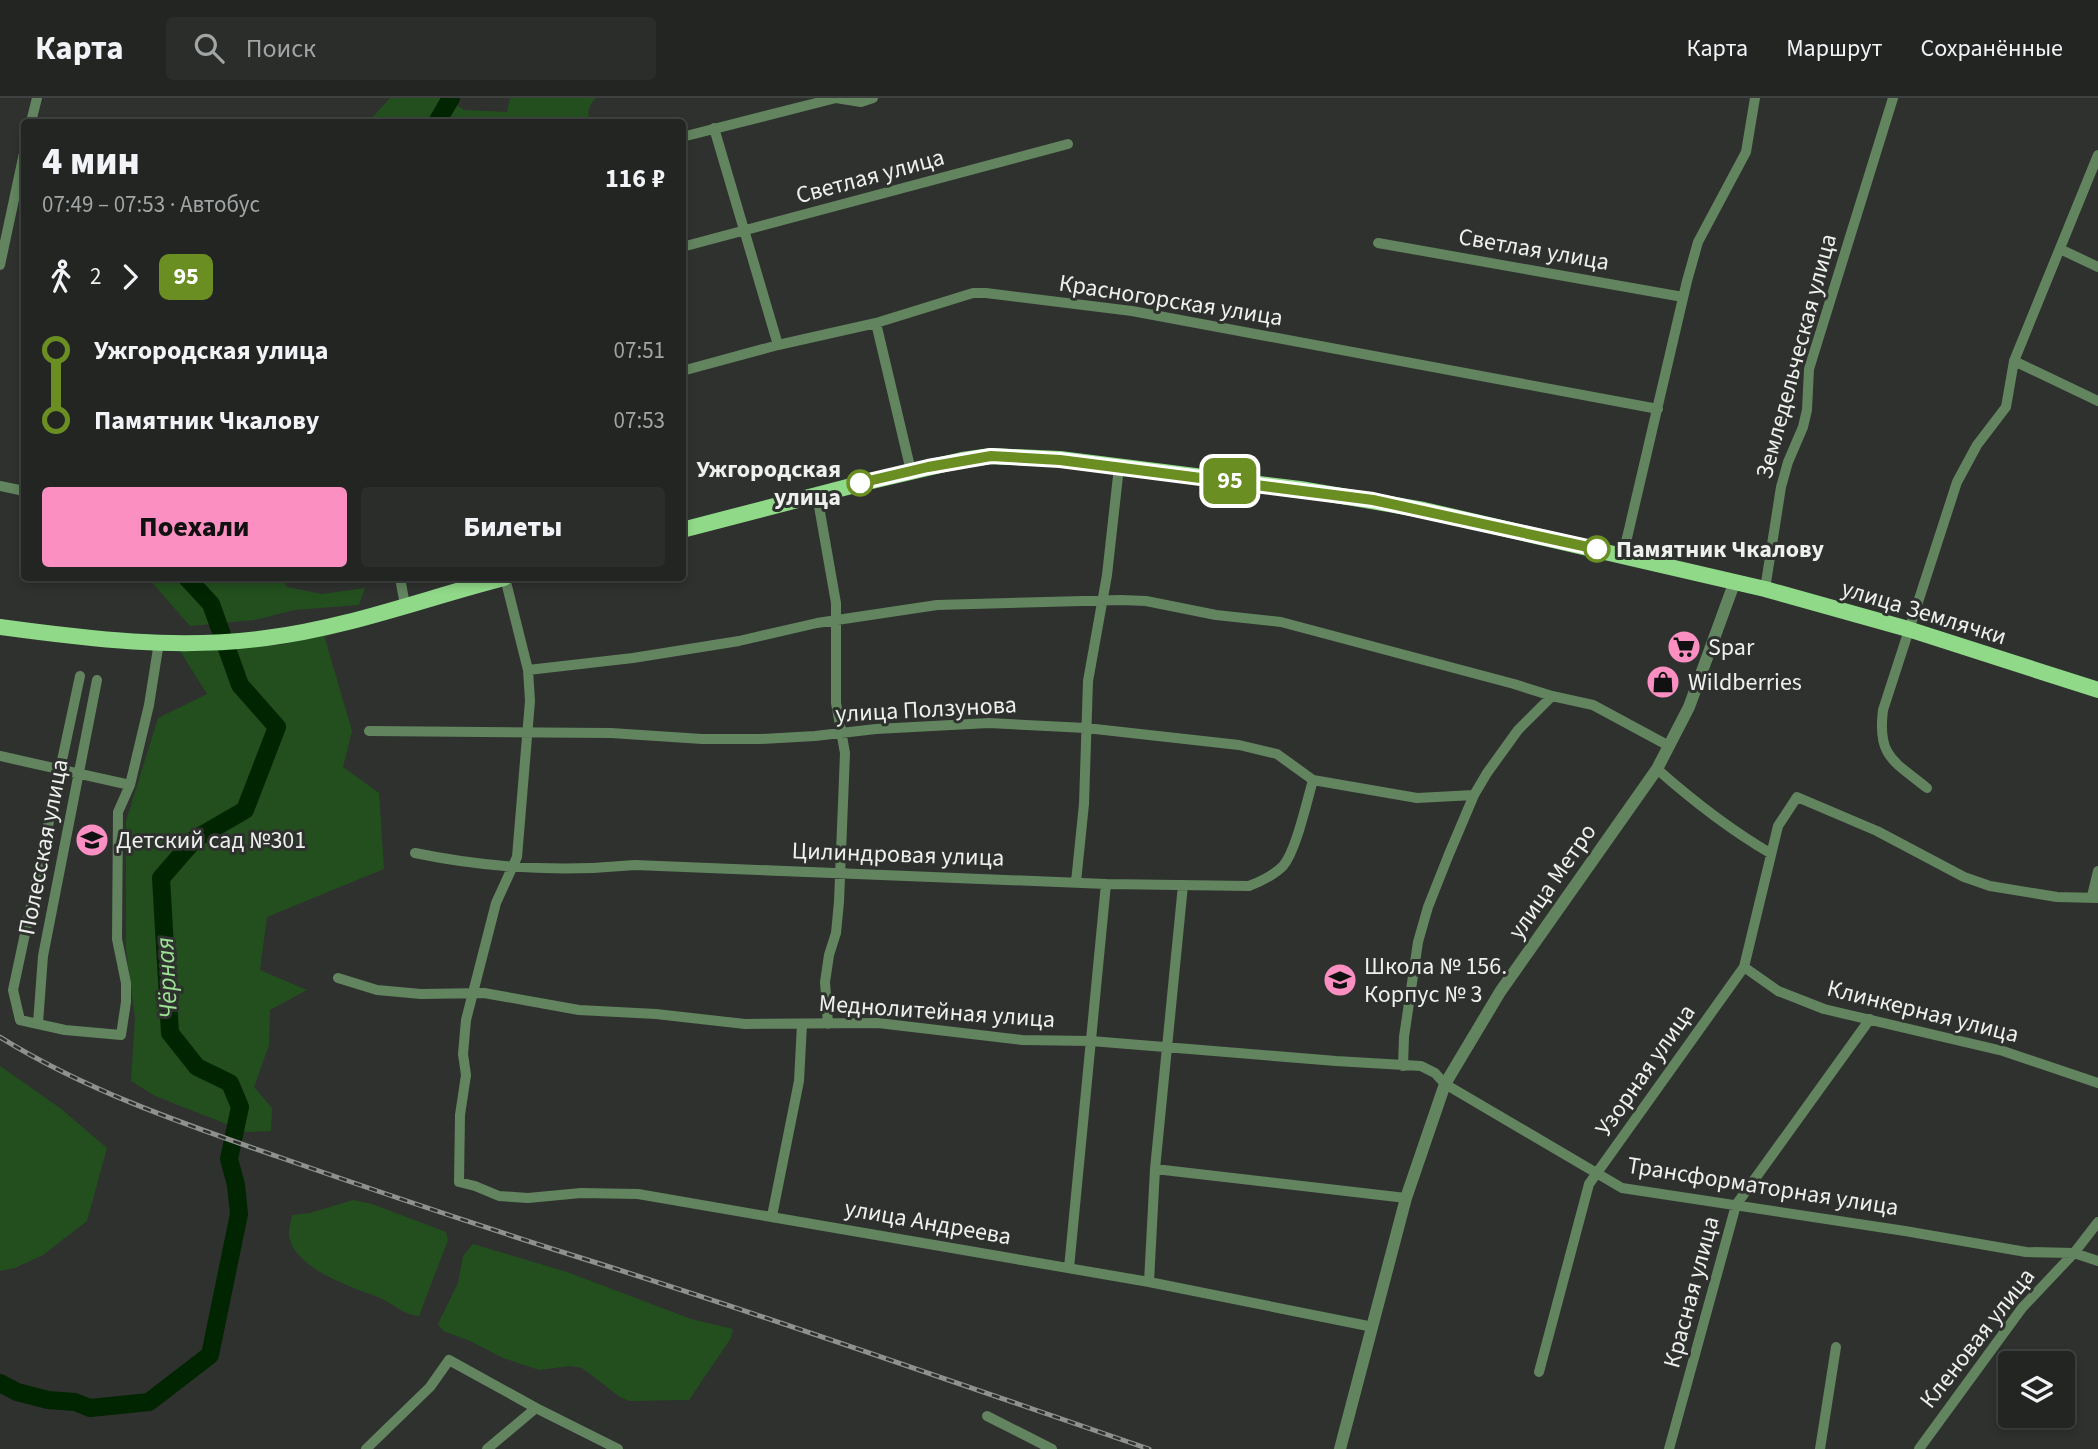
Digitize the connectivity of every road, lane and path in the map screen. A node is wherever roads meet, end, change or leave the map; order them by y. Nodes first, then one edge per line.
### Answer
1 (37, 98) edge
2 (873, 98) edge
3 (1755, 98) edge
4 (1893, 98) edge
5 (815, 101) edge
6 (33, 119) edge
7 (714, 128) junction
8 (686, 136) edge
9 (1068, 144) dead end
10 (2098, 155) edge
11 (21, 165) edge
12 (746, 230) junction
13 (3, 238) edge
14 (1378, 243) dead end
15 (686, 246) edge
16 (2060, 249) junction
17 (0, 265) edge
18 (2098, 267) edge
19 (1683, 297) junction
20 (876, 323) junction
21 (778, 345) junction
22 (2014, 361) junction
23 (686, 370) edge
24 (2098, 401) edge
25 (1658, 409) junction
26 (1119, 467) junction
27 (911, 471) junction
28 (0, 486) edge
29 (21, 490) edge
30 (817, 495) junction
31 (686, 529) edge
32 (1623, 555) junction
33 (401, 581) edge
34 (494, 581) edge
35 (506, 581) edge
36 (1735, 581) junction
37 (1765, 589) junction
38 (1102, 602) junction
39 (405, 605) junction
40 (837, 621) junction
41 (0, 627) edge
42 (1908, 629) junction
43 (159, 642) junction
44 (528, 670) junction
45 (79, 676) dead end
46 (97, 680) dead end
47 (2098, 690) edge
48 (1552, 696) junction
49 (1086, 728) junction
50 (369, 731) dead end
51 (527, 733) junction
52 (841, 733) junction
53 (1669, 746) junction
54 (0, 756) edge
55 (60, 769) junction
56 (1657, 769) junction
57 (79, 774) junction
58 (1313, 780) junction
59 (130, 785) junction
60 (1927, 788) dead end
61 (1474, 795) junction
62 (415, 853) dead end
63 (1770, 853) junction
64 (513, 866) junction
65 (2098, 871) edge
66 (842, 873) junction
67 (1076, 882) junction
68 (1106, 884) junction
69 (1182, 886) junction
70 (2095, 897) edge
71 (1744, 967) junction
72 (338, 978) dead end
73 (473, 993) junction
74 (1870, 1019) junction
75 (38, 1023) junction
76 (802, 1024) junction
77 (828, 1024) junction
78 (1091, 1041) junction
79 (1167, 1046) junction
80 (1403, 1066) junction
81 (2098, 1083) edge
82 (1445, 1084) junction
83 (1155, 1169) junction
84 (1598, 1174) junction
85 (1406, 1198) junction
86 (1736, 1205) junction
87 (772, 1216) junction
88 (2098, 1222) edge
89 (2074, 1253) junction
90 (2098, 1261) edge
91 (1069, 1268) junction
92 (1149, 1282) junction
93 (1373, 1327) junction
94 (1836, 1348) dead end
95 (1539, 1372) dead end
96 (536, 1408) junction
97 (987, 1416) dead end
98 (366, 1448) edge
99 (487, 1449) edge
100 (615, 1449) edge
101 (1052, 1449) edge
102 (1340, 1449) edge
103 (1670, 1449) edge
104 (1820, 1449) edge
105 (1919, 1449) edge

1 - 6 street
2 - 5 street
3 - 19 street
4 - 37 street, Земледельческая улица
5 - 7 street
7 - 8 street
7 - 12 street
9 - 12 street, Светлая улица
10 - 16 street
11 - 13 street
12 - 15 street, Светлая улица
12 - 21 street
13 - 17 street
14 - 19 street, Светлая улица
16 - 18 street
16 - 22 street
19 - 25 street
20 - 21 street, Красногорская улица
20 - 25 street, Красногорская улица
20 - 27 street
21 - 23 street, Красногорская улица
22 - 24 street
22 - 42 street
25 - 32 street
26 - 27 main road
26 - 32 main road
26 - 38 street
27 - 30 main road
28 - 29 street
30 - 31 main road
30 - 40 street
32 - 36 main road
33 - 39 street
34 - 39 main road
35 - 44 street
36 - 37 main road, улица Землячки
36 - 53 street, улица Метро
37 - 42 main road, улица Землячки
38 - 40 street
38 - 48 street
38 - 49 street
39 - 43 main road
40 - 44 street
40 - 52 street
41 - 43 main road
42 - 47 main road, улица Землячки
42 - 60 street
43 - 59 street
44 - 51 street
45 - 55 street, Полесская улица
46 - 57 street, Полесская улица
48 - 53 street
48 - 61 street
49 - 52 street, улица Ползунова
49 - 58 street, улица Ползунова
49 - 67 street
50 - 51 street, улица Ползунова
51 - 52 street, улица Ползунова
51 - 64 street
52 - 66 street
53 - 56 street, улица Метро
54 - 55 street
55 - 57 street
55 - 75 street, Полесская улица
56 - 63 street
56 - 82 street, улица Метро
57 - 59 street
57 - 75 street, Полесская улица
58 - 61 street, улица Ползунова
58 - 69 street, Цилиндровая улица
59 - 75 street
61 - 80 street
62 - 64 street, Цилиндровая улица
63 - 70 street, Узорная улица
63 - 71 street, Узорная улица
64 - 66 street, Цилиндровая улица
64 - 73 street
65 - 70 street
66 - 67 street, Цилиндровая улица
66 - 77 street
67 - 68 street, Цилиндровая улица
68 - 69 street, Цилиндровая улица
68 - 78 street
69 - 79 street
71 - 74 street, Клинкерная улица
71 - 84 street, Узорная улица
72 - 73 street, Меднолитейная улица
73 - 76 street, Меднолитейная улица
73 - 87 street, улица Андреева
74 - 81 street, Клинкерная улица
74 - 86 street, Красная улица
76 - 77 street, Меднолитейная улица
76 - 87 street
77 - 78 street, Меднолитейная улица
78 - 79 street, Меднолитейная улица
78 - 91 street
79 - 80 street, Меднолитейная улица
79 - 83 street
80 - 82 street, Меднолитейная улица
82 - 84 street, Трансформаторная улица
82 - 85 street, улица Метро
83 - 85 street
83 - 92 street
84 - 86 street, Трансформаторная улица
84 - 95 street, Узорная улица
85 - 93 street, улица Метро
86 - 89 street, Трансформаторная улица
86 - 103 street, Красная улица
87 - 91 street, улица Андреева
88 - 89 street, Кленовая улица
89 - 90 street, Трансформаторная улица
89 - 105 street, Кленовая улица
91 - 92 street, улица Андреева
92 - 93 street, улица Андреева
93 - 102 street, улица Метро
94 - 104 street
96 - 98 street
96 - 99 street
96 - 100 street
97 - 101 street

